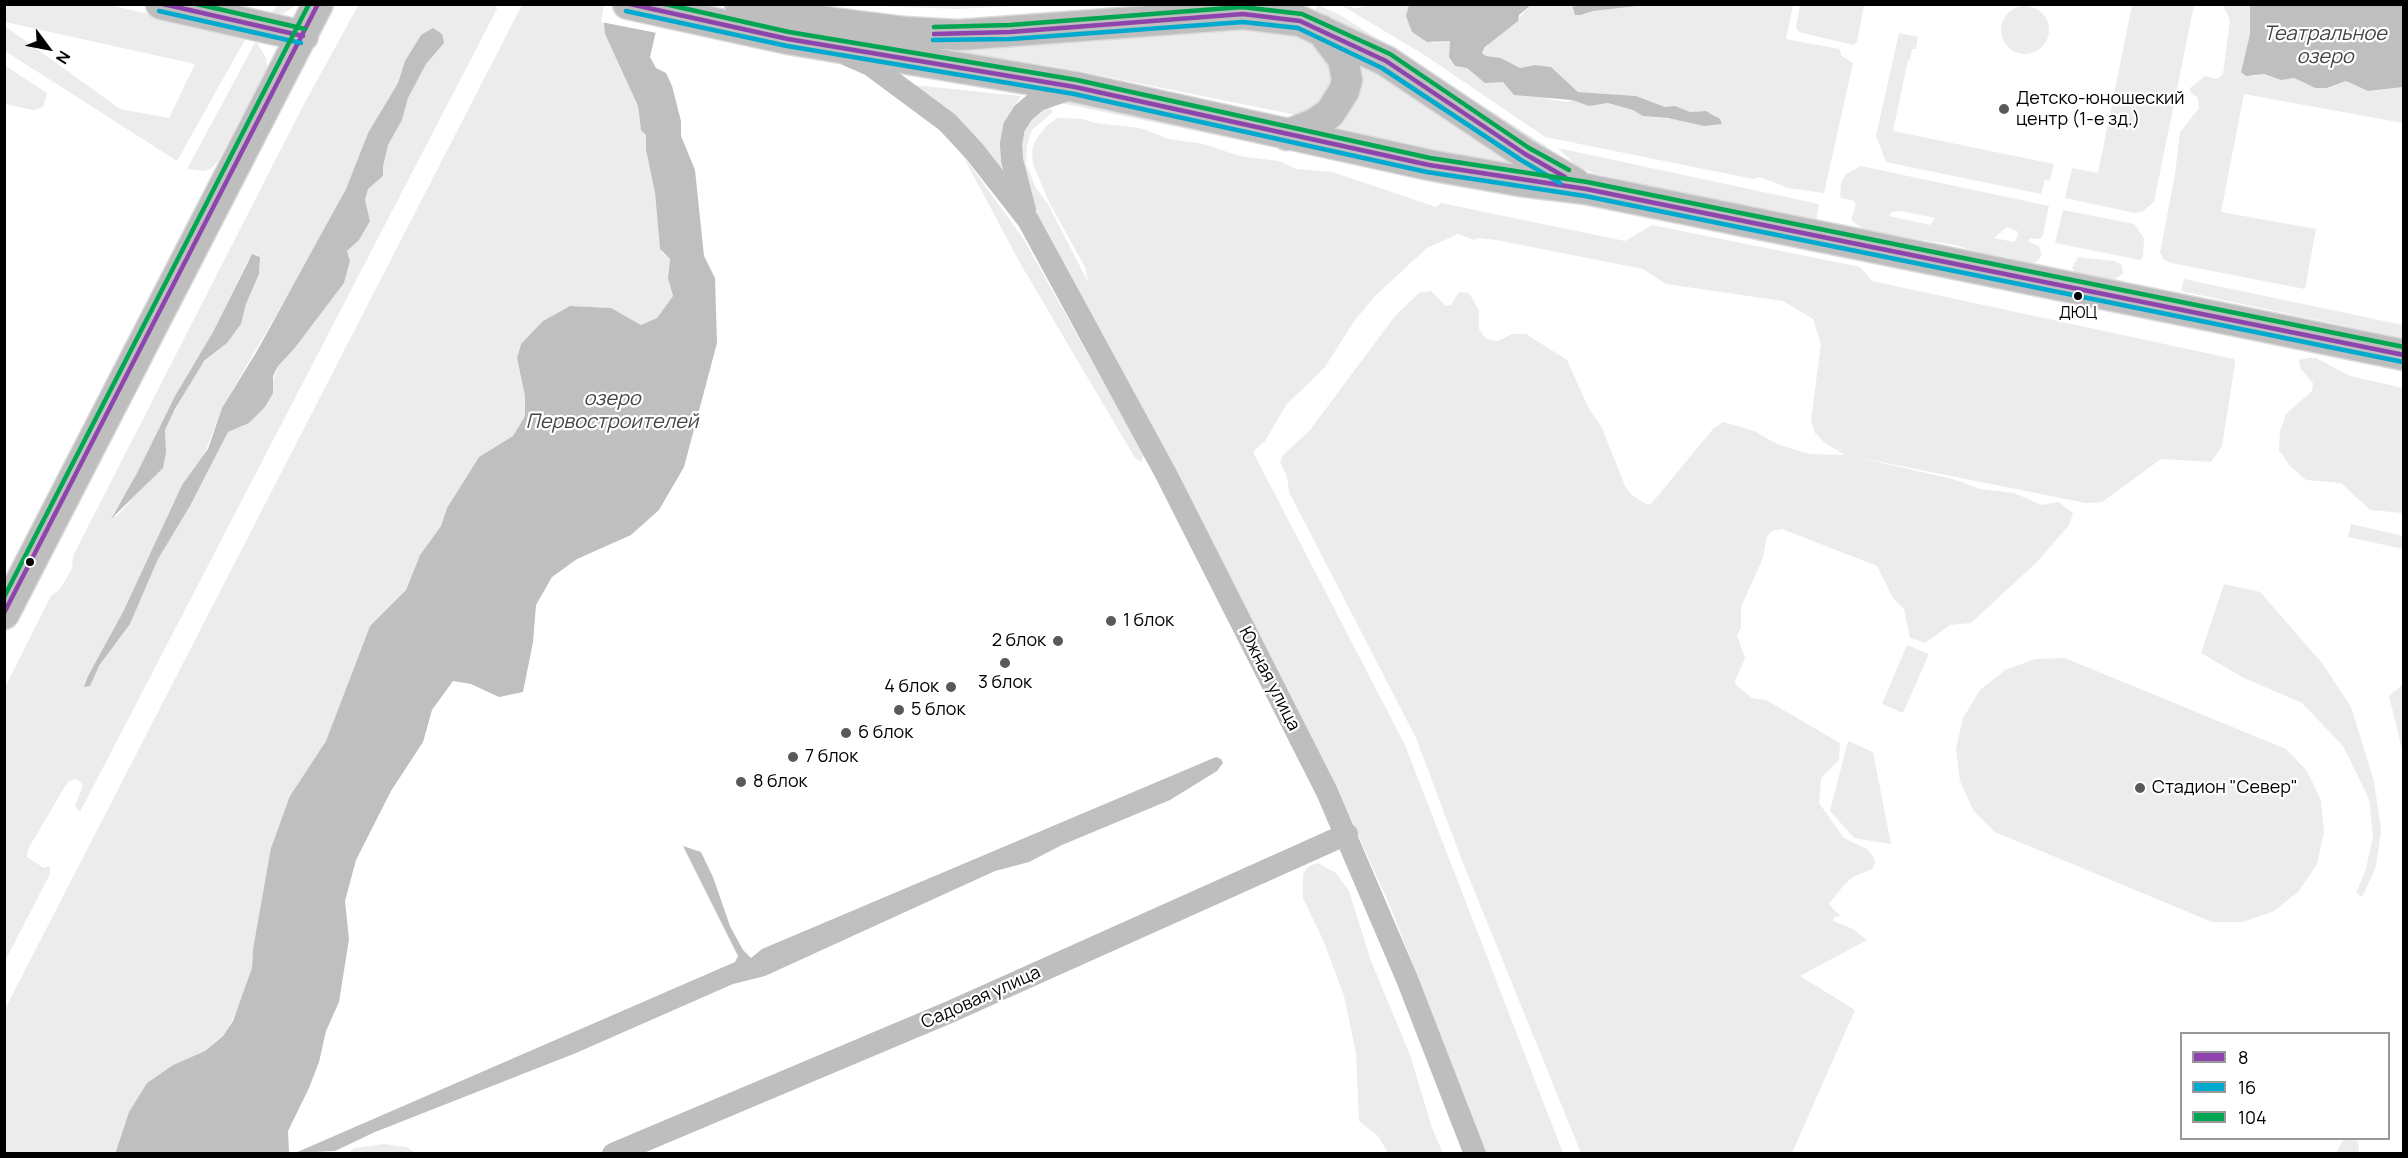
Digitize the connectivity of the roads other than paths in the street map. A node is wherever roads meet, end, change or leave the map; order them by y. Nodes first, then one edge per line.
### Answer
1 (161, 4) edge
2 (318, 4) edge
3 (628, 4) edge
4 (740, 4) edge
5 (791, 28) junction
6 (1320, 28) junction
7 (303, 36) junction
8 (829, 46) junction
9 (1075, 87) junction
10 (1287, 135) junction
11 (1586, 189) junction
12 (1028, 220) junction
13 (2403, 355) edge
14 (4, 614) edge
15 (1347, 834) junction
16 (613, 1154) edge
17 (1475, 1154) edge

1 - 7 main road
2 - 7 main road
3 - 5 main road
4 - 5 main road
5 - 6 main road
5 - 8 main road
6 - 10 main road
6 - 11 main road
7 - 14 main road
8 - 9 main road
8 - 12 street
9 - 10 main road
9 - 12 street
10 - 11 main road
11 - 13 main road
12 - 15 street, Южная улица
15 - 16 street, Садовая улица
15 - 17 street, Южная улица

